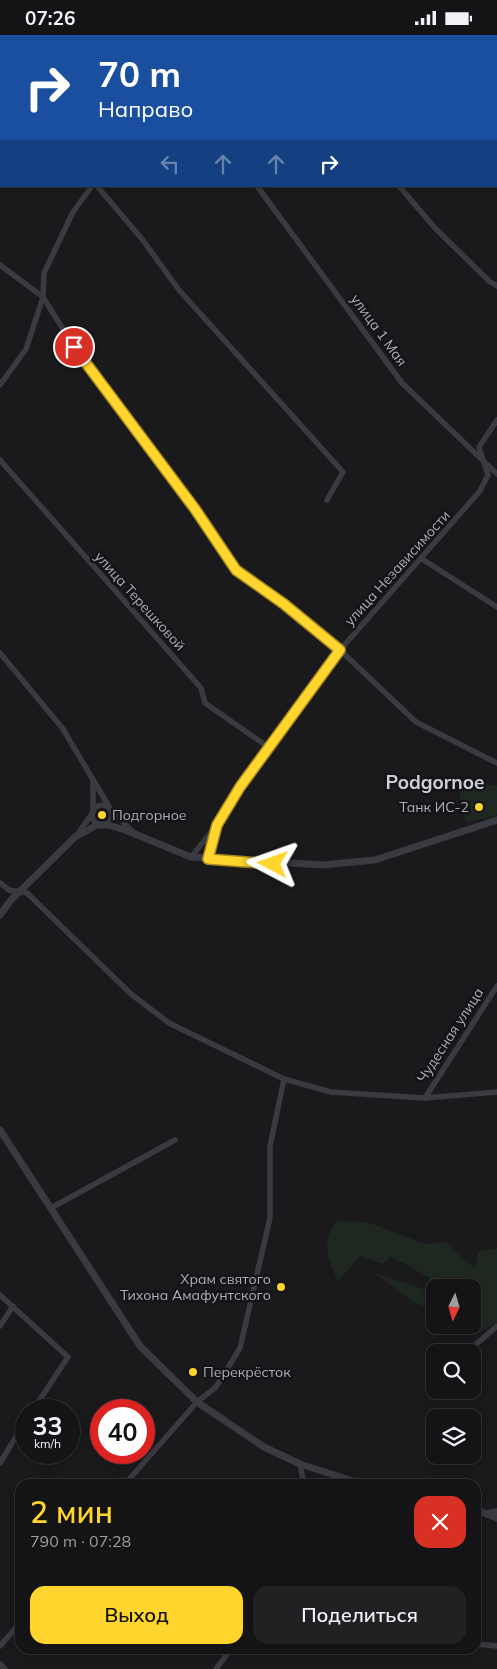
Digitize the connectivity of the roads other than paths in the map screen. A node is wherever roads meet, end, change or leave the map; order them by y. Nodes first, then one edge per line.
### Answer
1 (91, 187) edge
2 (98, 187) edge
3 (259, 187) edge
4 (400, 187) edge
5 (0, 265) edge
6 (497, 286) edge
7 (43, 297) junction
8 (0, 385) edge
9 (497, 420) edge
10 (0, 460) edge
11 (483, 462) junction
12 (497, 474) edge
13 (327, 500) dead end
14 (422, 559) junction
15 (497, 607) edge
16 (340, 650) junction
17 (0, 653) edge
18 (268, 747) junction
19 (497, 763) edge
20 (92, 778) junction
21 (111, 809) junction
22 (93, 812) junction
23 (497, 820) edge
24 (103, 824) junction
25 (217, 825) junction
26 (135, 833) junction
27 (75, 837) junction
28 (191, 857) junction
29 (208, 859) junction
30 (0, 883) edge
31 (19, 893) junction
32 (0, 915) edge
33 (497, 986) edge
34 (284, 1079) junction
35 (497, 1092) edge
36 (424, 1098) junction
37 (0, 1129) edge
38 (175, 1140) dead end
39 (51, 1208) junction
40 (0, 1295) edge
41 (13, 1306) junction
42 (0, 1326) edge
43 (497, 1326) edge
44 (476, 1344) edge
45 (40, 1399) edge
46 (197, 1402) junction
47 (15, 1438) edge
48 (0, 1463) edge
49 (300, 1464) junction
50 (129, 1479) edge
51 (303, 1479) edge
52 (346, 1479) edge
53 (497, 1511) edge
54 (481, 1512) edge
55 (486, 1513) junction
56 (497, 1518) edge
57 (15, 1629) edge
58 (481, 1644) edge
59 (0, 1646) edge
60 (497, 1646) edge
61 (228, 1654) edge
62 (0, 1664) edge
63 (5, 1669) edge
64 (216, 1669) edge

1 - 7 street
2 - 13 street
3 - 11 street, улица 1 Мая
4 - 6 street
5 - 7 street
7 - 8 street
7 - 16 street
9 - 11 street, улица Независимости
10 - 18 street, улица Терешковой
11 - 12 street, улица 1 Мая
11 - 14 street, улица Независимости
14 - 15 street
14 - 16 street, улица Независимости
16 - 18 street, улица Независимости
16 - 19 street
17 - 20 street
18 - 25 street, улица Независимости
20 - 21 street
20 - 22 street
21 - 22 street
21 - 24 street
21 - 26 street
22 - 24 street
22 - 27 street
23 - 29 street
24 - 26 street
24 - 27 street
25 - 28 street
25 - 29 street
26 - 28 street
27 - 31 street
28 - 29 street
30 - 31 street
31 - 32 street
31 - 34 street
33 - 36 street, Чудесная улица
34 - 36 street
34 - 46 street
35 - 36 street
37 - 39 street
38 - 39 street
39 - 46 street
40 - 41 street
41 - 42 street
41 - 45 street
43 - 44 street
46 - 49 street
46 - 50 street
47 - 48 street
49 - 51 street
49 - 52 street
53 - 55 street
54 - 55 street
55 - 56 street
57 - 59 street
58 - 60 street
61 - 64 street
62 - 63 street

